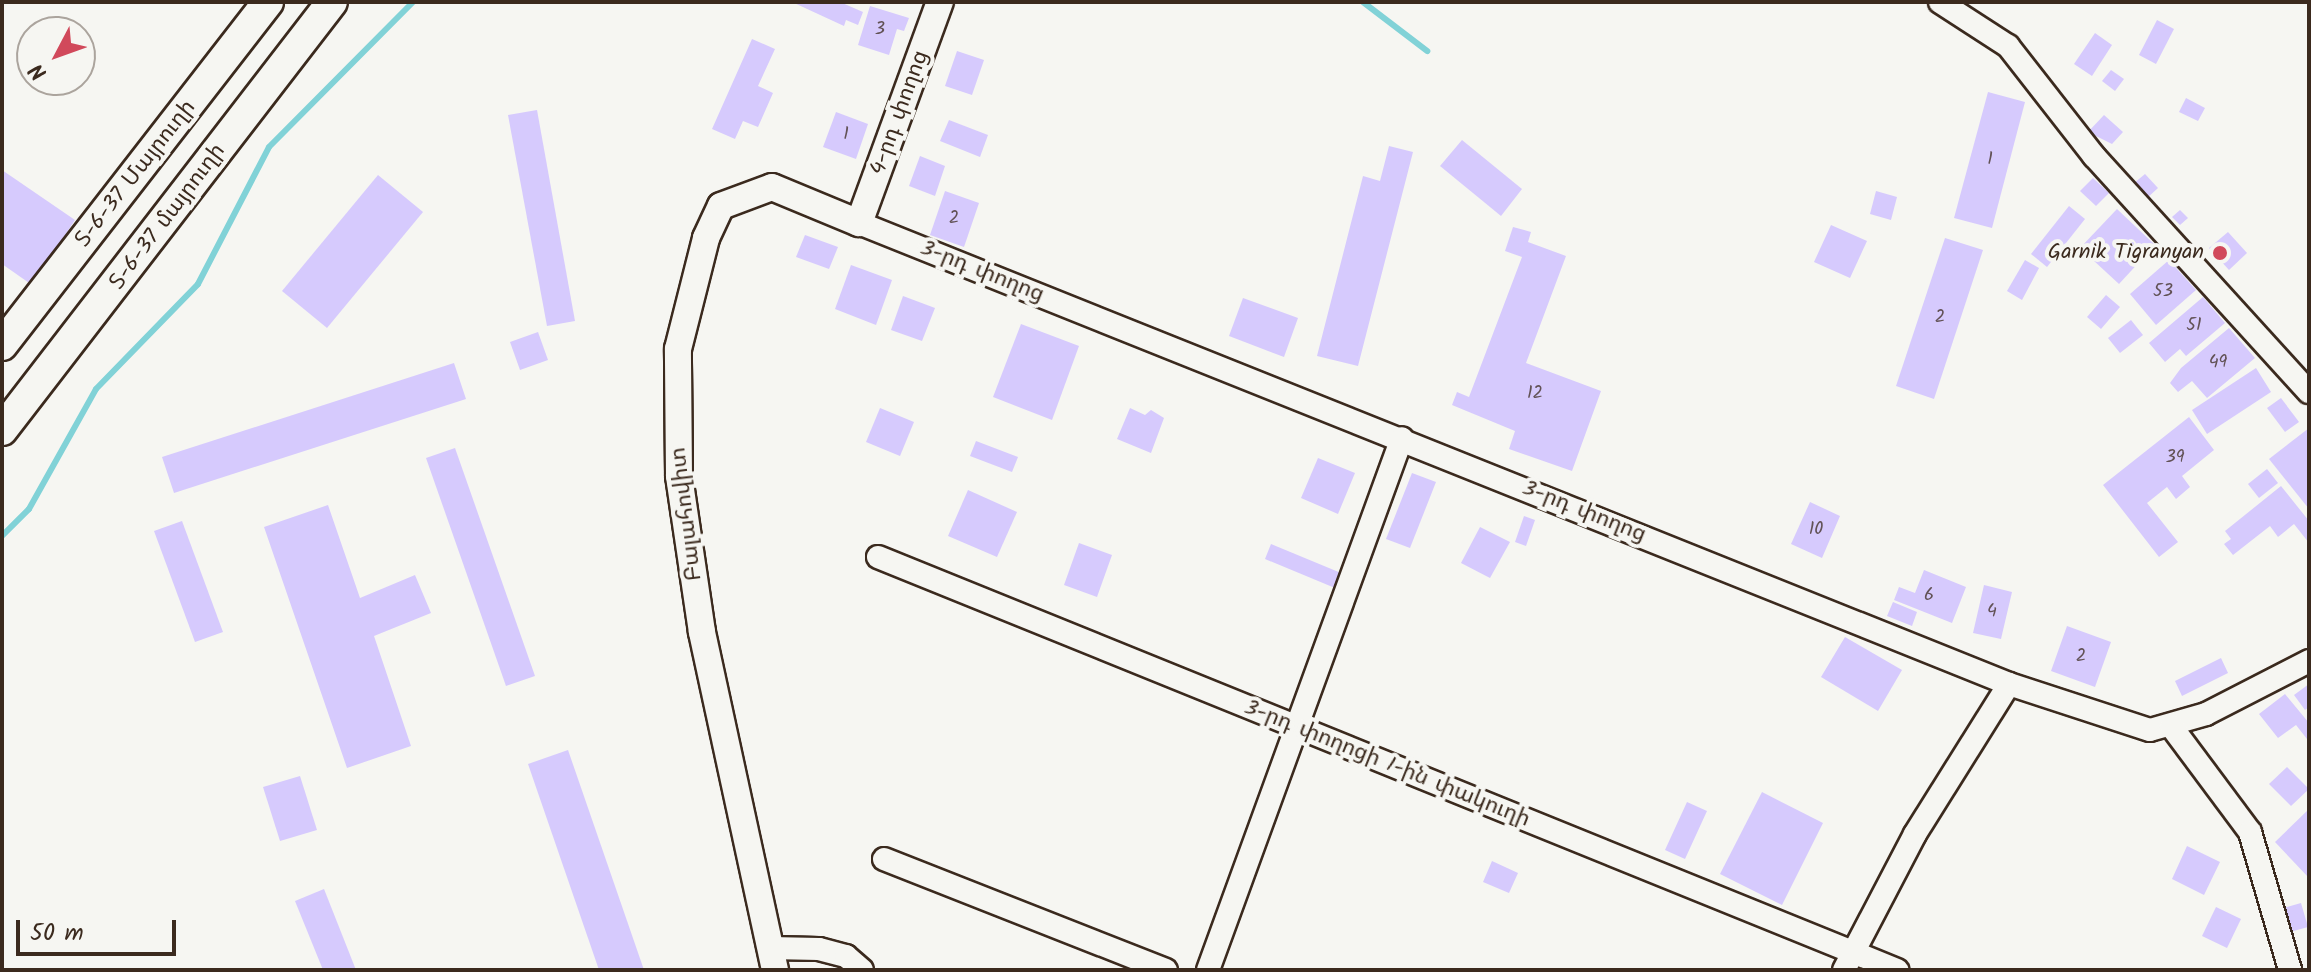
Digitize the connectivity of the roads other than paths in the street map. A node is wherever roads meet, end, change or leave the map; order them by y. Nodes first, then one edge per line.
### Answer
1 (268, 2) edge
2 (940, 2) edge
3 (1940, 2) edge
4 (316, 8) edge
5 (859, 223) junction
6 (2, 345) edge
7 (2309, 392) edge
8 (2, 430) edge
9 (1402, 438) junction
10 (878, 557) dead end
11 (2309, 661) edge
12 (2009, 684) junction
13 (1294, 726) junction
14 (2171, 726) junction
15 (884, 859) dead end
16 (772, 959) edge
17 (1849, 961) edge
18 (862, 970) edge
19 (1166, 970) edge
20 (1208, 970) edge
21 (1897, 970) edge
22 (2290, 970) edge

1 - 6 main road, Տ-6-37 Մայրուղի
2 - 5 street, 4-րդ փողոց
3 - 7 street
4 - 8 main road, Տ-6-37 մայրուղի
5 - 9 street, 3-րդ փողոց
5 - 16 street, Բալահովիտ
9 - 12 street, 3-րդ փողոց
9 - 13 street
10 - 13 street, 3-րդ փողոցի 1-ին փակուղի
11 - 14 street, 3-րդ փողոց
12 - 14 street, 3-րդ փողոց
12 - 17 street
13 - 17 street, 3-րդ փողոցի 1-ին փակուղի
13 - 20 street
14 - 22 street
15 - 19 street
16 - 18 street
17 - 21 street, 3-րդ փողոցի 1-ին փակուղի

